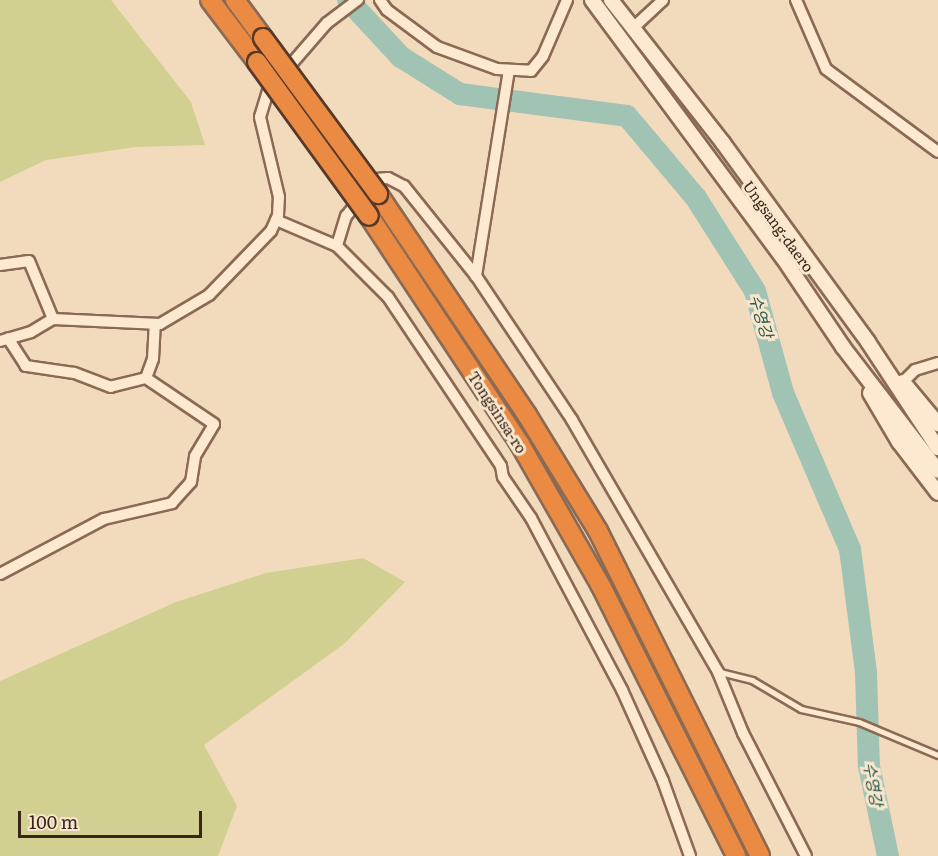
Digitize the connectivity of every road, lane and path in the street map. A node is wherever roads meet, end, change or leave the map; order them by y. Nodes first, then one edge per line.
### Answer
1 (210, 0) edge
2 (235, 0) edge
3 (358, 0) edge
4 (380, 0) edge
5 (567, 0) edge
6 (592, 0) edge
7 (611, 0) edge
8 (663, 0) edge
9 (796, 0) edge
10 (633, 28) junction
11 (510, 74) junction
12 (938, 152) edge
13 (276, 220) junction
14 (337, 246) junction
15 (0, 266) edge
16 (476, 276) junction
17 (53, 319) junction
18 (155, 324) junction
19 (4, 339) edge
20 (867, 342) junction
21 (843, 347) junction
22 (938, 363) edge
23 (146, 378) junction
24 (903, 382) junction
25 (938, 424) edge
26 (938, 448) edge
27 (938, 471) edge
28 (938, 493) edge
29 (0, 574) edge
30 (718, 672) junction
31 (938, 755) edge
32 (732, 851) edge
33 (758, 851) edge
34 (690, 856) edge
35 (806, 856) edge

1 - 32 highway, Tongsinsa-ro, bridge
2 - 33 highway, Tongsinsa-ro, bridge
3 - 13 street
4 - 11 street
5 - 11 street
6 - 21 main road, Ungsang-daero
7 - 10 main road, Ungsang-daero
8 - 10 street
9 - 12 street
10 - 20 main road, Ungsang-daero
11 - 16 street
13 - 14 street
13 - 18 street
14 - 16 street
14 - 34 street
15 - 17 street
16 - 30 street
17 - 18 street
17 - 19 street
18 - 23 street
19 - 23 street
20 - 24 main road
20 - 26 main road, Ungsang-daero
21 - 27 main road, Ungsang-daero
21 - 28 main road
22 - 24 street
23 - 29 street
24 - 25 main road
30 - 31 lane
30 - 35 street

